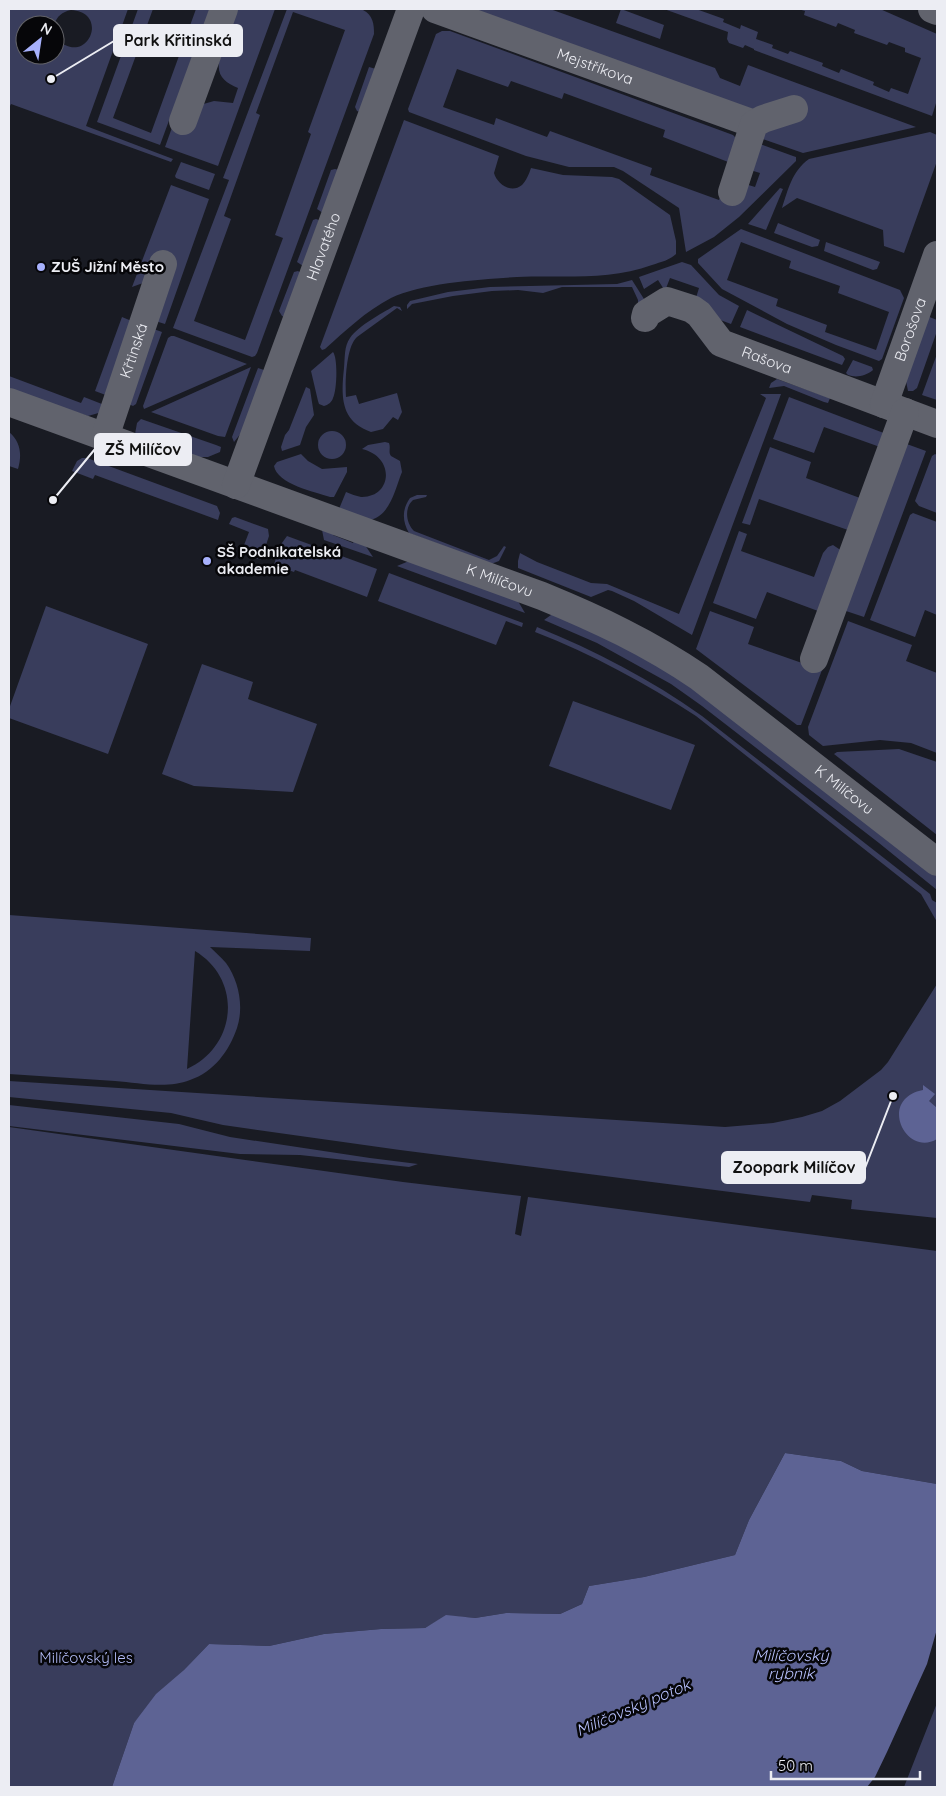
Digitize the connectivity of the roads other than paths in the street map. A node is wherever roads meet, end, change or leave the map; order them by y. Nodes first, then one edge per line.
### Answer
1 (224, 9) edge
2 (411, 9) edge
3 (435, 9) edge
4 (932, 9) edge
5 (937, 11) edge
6 (794, 109) dead end
7 (183, 121) dead end
8 (754, 124) junction
9 (732, 192) dead end
10 (937, 255) edge
11 (163, 264) dead end
12 (645, 318) dead end
13 (9, 402) edge
14 (895, 408) junction
15 (937, 424) edge
16 (105, 437) junction
17 (236, 484) junction
18 (814, 659) dead end
19 (937, 862) edge

1 - 7 street
2 - 17 street, Hlavatého
3 - 8 street, Mejstříkova
4 - 5 street
6 - 8 street
8 - 9 street
10 - 14 street, Borošova
11 - 16 street, Křtinská
12 - 14 street, Rašova
13 - 16 street, K Milíčovu
14 - 15 street, Rašova
14 - 18 street
16 - 17 street, K Milíčovu
17 - 19 street, K Milíčovu

